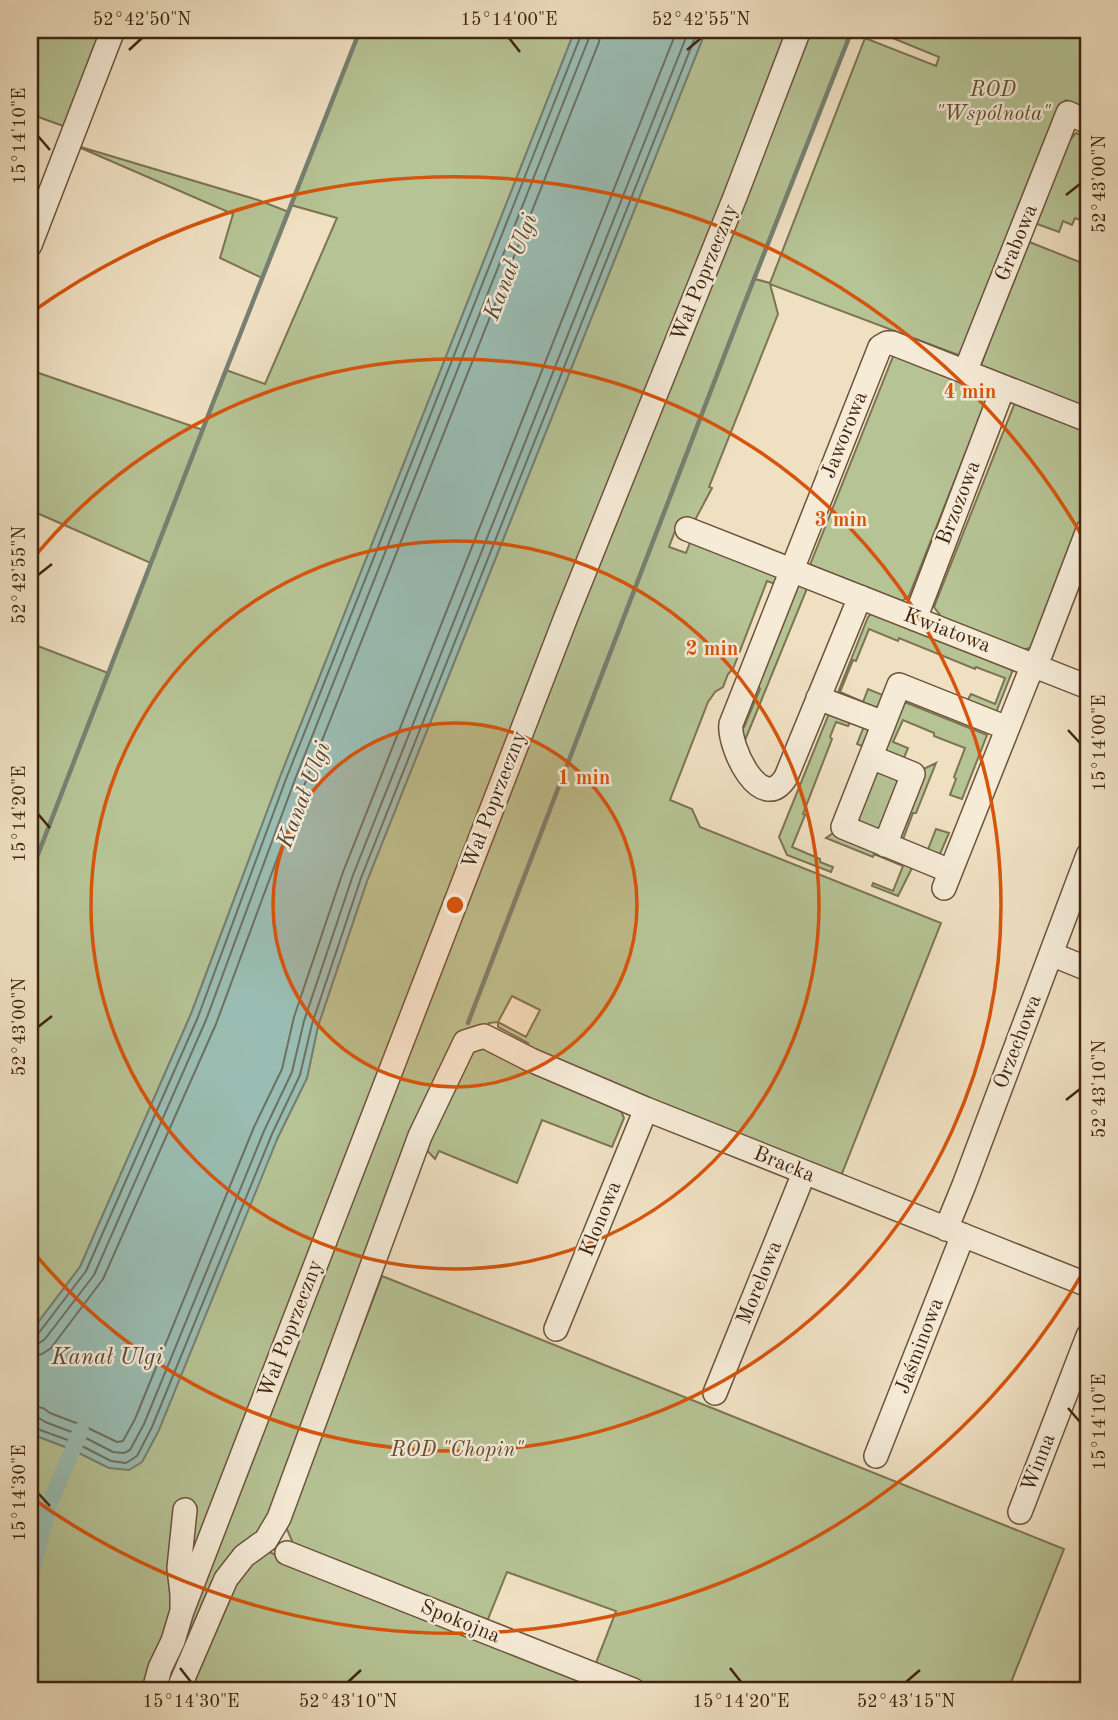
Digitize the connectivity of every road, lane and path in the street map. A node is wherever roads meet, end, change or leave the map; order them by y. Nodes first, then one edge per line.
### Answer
1 (113, 30) edge
2 (799, 30) edge
3 (1078, 117) edge
4 (30, 245) edge
5 (965, 372) junction
6 (1003, 388) junction
7 (1088, 420) edge
8 (687, 528) dead end
9 (1088, 530) edge
10 (792, 569) junction
11 (860, 597) junction
12 (915, 619) junction
13 (1034, 665) junction
14 (1088, 687) edge
15 (818, 698) junction
16 (884, 723) junction
17 (1007, 728) junction
18 (871, 757) junction
19 (886, 845) junction
20 (1088, 855) edge
21 (1051, 954) junction
22 (1088, 969) edge
23 (646, 1109) junction
24 (804, 1173) junction
25 (954, 1232) junction
26 (1088, 1285) edge
27 (556, 1329) dead end
28 (1088, 1336) edge
29 (715, 1393) dead end
30 (876, 1456) dead end
31 (185, 1510) dead end
32 (1020, 1512) dead end
33 (287, 1553) dead end
34 (182, 1611) junction
35 (154, 1690) edge
36 (178, 1690) edge
37 (633, 1690) edge

1 - 4 street
2 - 34 street, Wał Poprzeczny
3 - 5 street, Grabowa
5 - 6 street
5 - 10 street, Jaworowa
6 - 7 street
6 - 12 street, Brzozowa
8 - 10 street, Kwiatowa
9 - 13 street
10 - 11 street, Kwiatowa
10 - 15 street
11 - 12 street, Kwiatowa
11 - 15 street
12 - 13 street, Kwiatowa
13 - 14 street, Kwiatowa
13 - 17 street
15 - 16 street
16 - 17 street
16 - 18 street
17 - 19 street
18 - 19 street
18 - 19 street
20 - 21 street, Orzechowa
21 - 22 street
21 - 25 street, Orzechowa
23 - 24 street, Bracka
23 - 27 street, Klonowa
23 - 36 street, Bracka
24 - 25 street, Bracka
24 - 29 street, Morelowa
25 - 26 street, Bracka
25 - 30 street, Jaśminowa
28 - 32 street, Winna
31 - 34 street
33 - 37 street, Spokojna
34 - 35 street, Wał Poprzeczny

